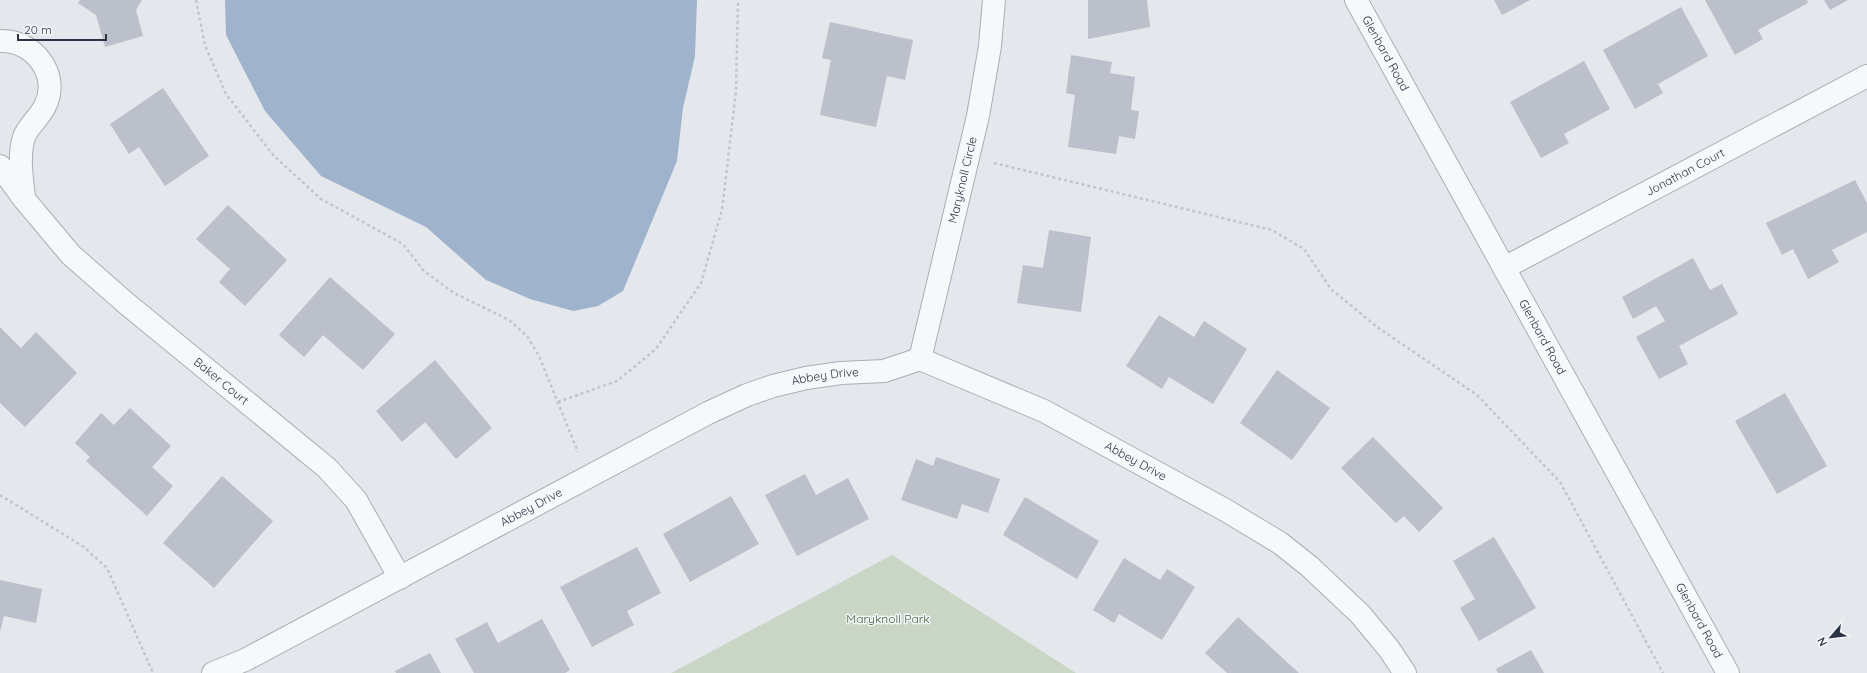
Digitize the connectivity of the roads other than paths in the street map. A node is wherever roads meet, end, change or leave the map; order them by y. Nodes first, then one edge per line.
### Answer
1 (994, 0) edge
2 (1356, 0) edge
3 (0, 41) edge
4 (1867, 76) edge
5 (0, 166) edge
6 (24, 199) junction
7 (1504, 268) junction
8 (920, 359) junction
9 (400, 578) junction
10 (213, 673) edge
11 (1405, 673) edge
12 (1728, 673) edge

1 - 8 street, Maryknoll Circle
2 - 7 street, Glenbard Road
3 - 6 street
4 - 7 street, Jonathan Court
5 - 6 street, Baker Court
6 - 9 street, Baker Court
7 - 12 street, Glenbard Road
8 - 9 street, Abbey Drive
8 - 11 street, Abbey Drive
9 - 10 street, Abbey Drive

